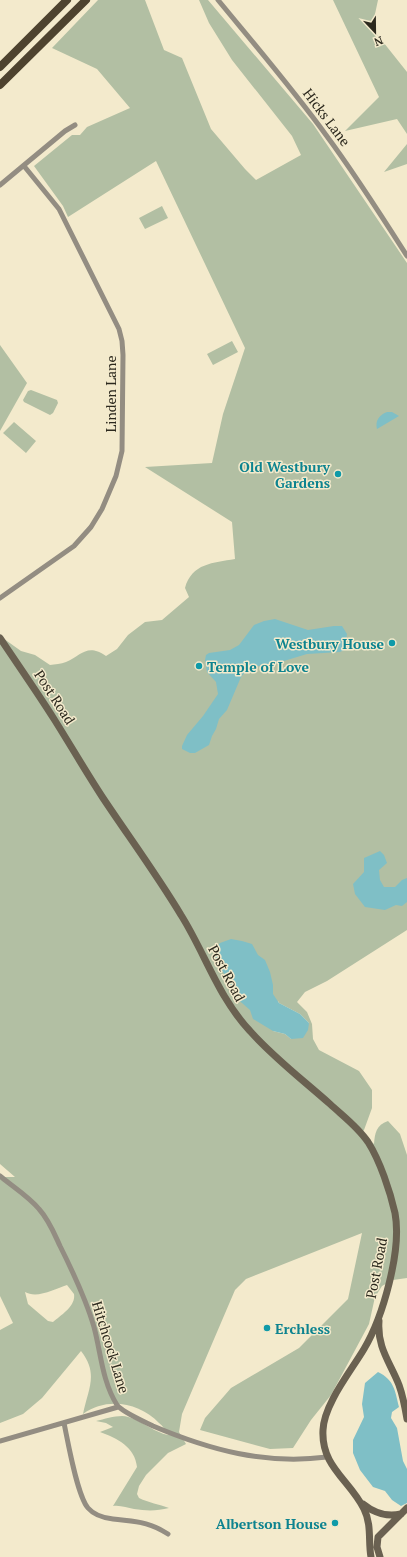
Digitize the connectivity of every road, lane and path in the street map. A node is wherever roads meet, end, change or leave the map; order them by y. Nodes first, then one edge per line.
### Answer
1 (68, 0) edge
2 (86, 0) edge
3 (218, 0) edge
4 (0, 67) edge
5 (0, 85) edge
6 (76, 125) dead end
7 (24, 166) junction
8 (0, 185) edge
9 (407, 256) edge
10 (0, 598) edge
11 (0, 638) edge
12 (0, 1176) edge
13 (380, 1313) junction
14 (366, 1346) junction
15 (380, 1346) junction
16 (118, 1407) junction
17 (407, 1419) edge
18 (64, 1423) junction
19 (0, 1441) edge
20 (327, 1457) junction
21 (360, 1502) junction
22 (407, 1508) edge
23 (401, 1514) junction
24 (168, 1534) dead end
25 (371, 1557) edge
26 (380, 1557) edge

1 - 4 main road
2 - 5 main road
3 - 9 street, Hicks Lane
6 - 7 street
7 - 8 street
7 - 10 street, Linden Lane
11 - 13 main road, Post Road
12 - 16 street, Hitchcock Lane
13 - 14 main road, Post Road
13 - 15 main road, Post Road
14 - 15 main road
14 - 20 main road, Post Road
15 - 17 main road, Post Road
16 - 18 street
16 - 20 street, Hitchcock Lane
18 - 19 street
18 - 24 street
20 - 21 main road, Post Road
21 - 23 main road
21 - 25 main road, Post Road
22 - 23 main road
23 - 26 main road

